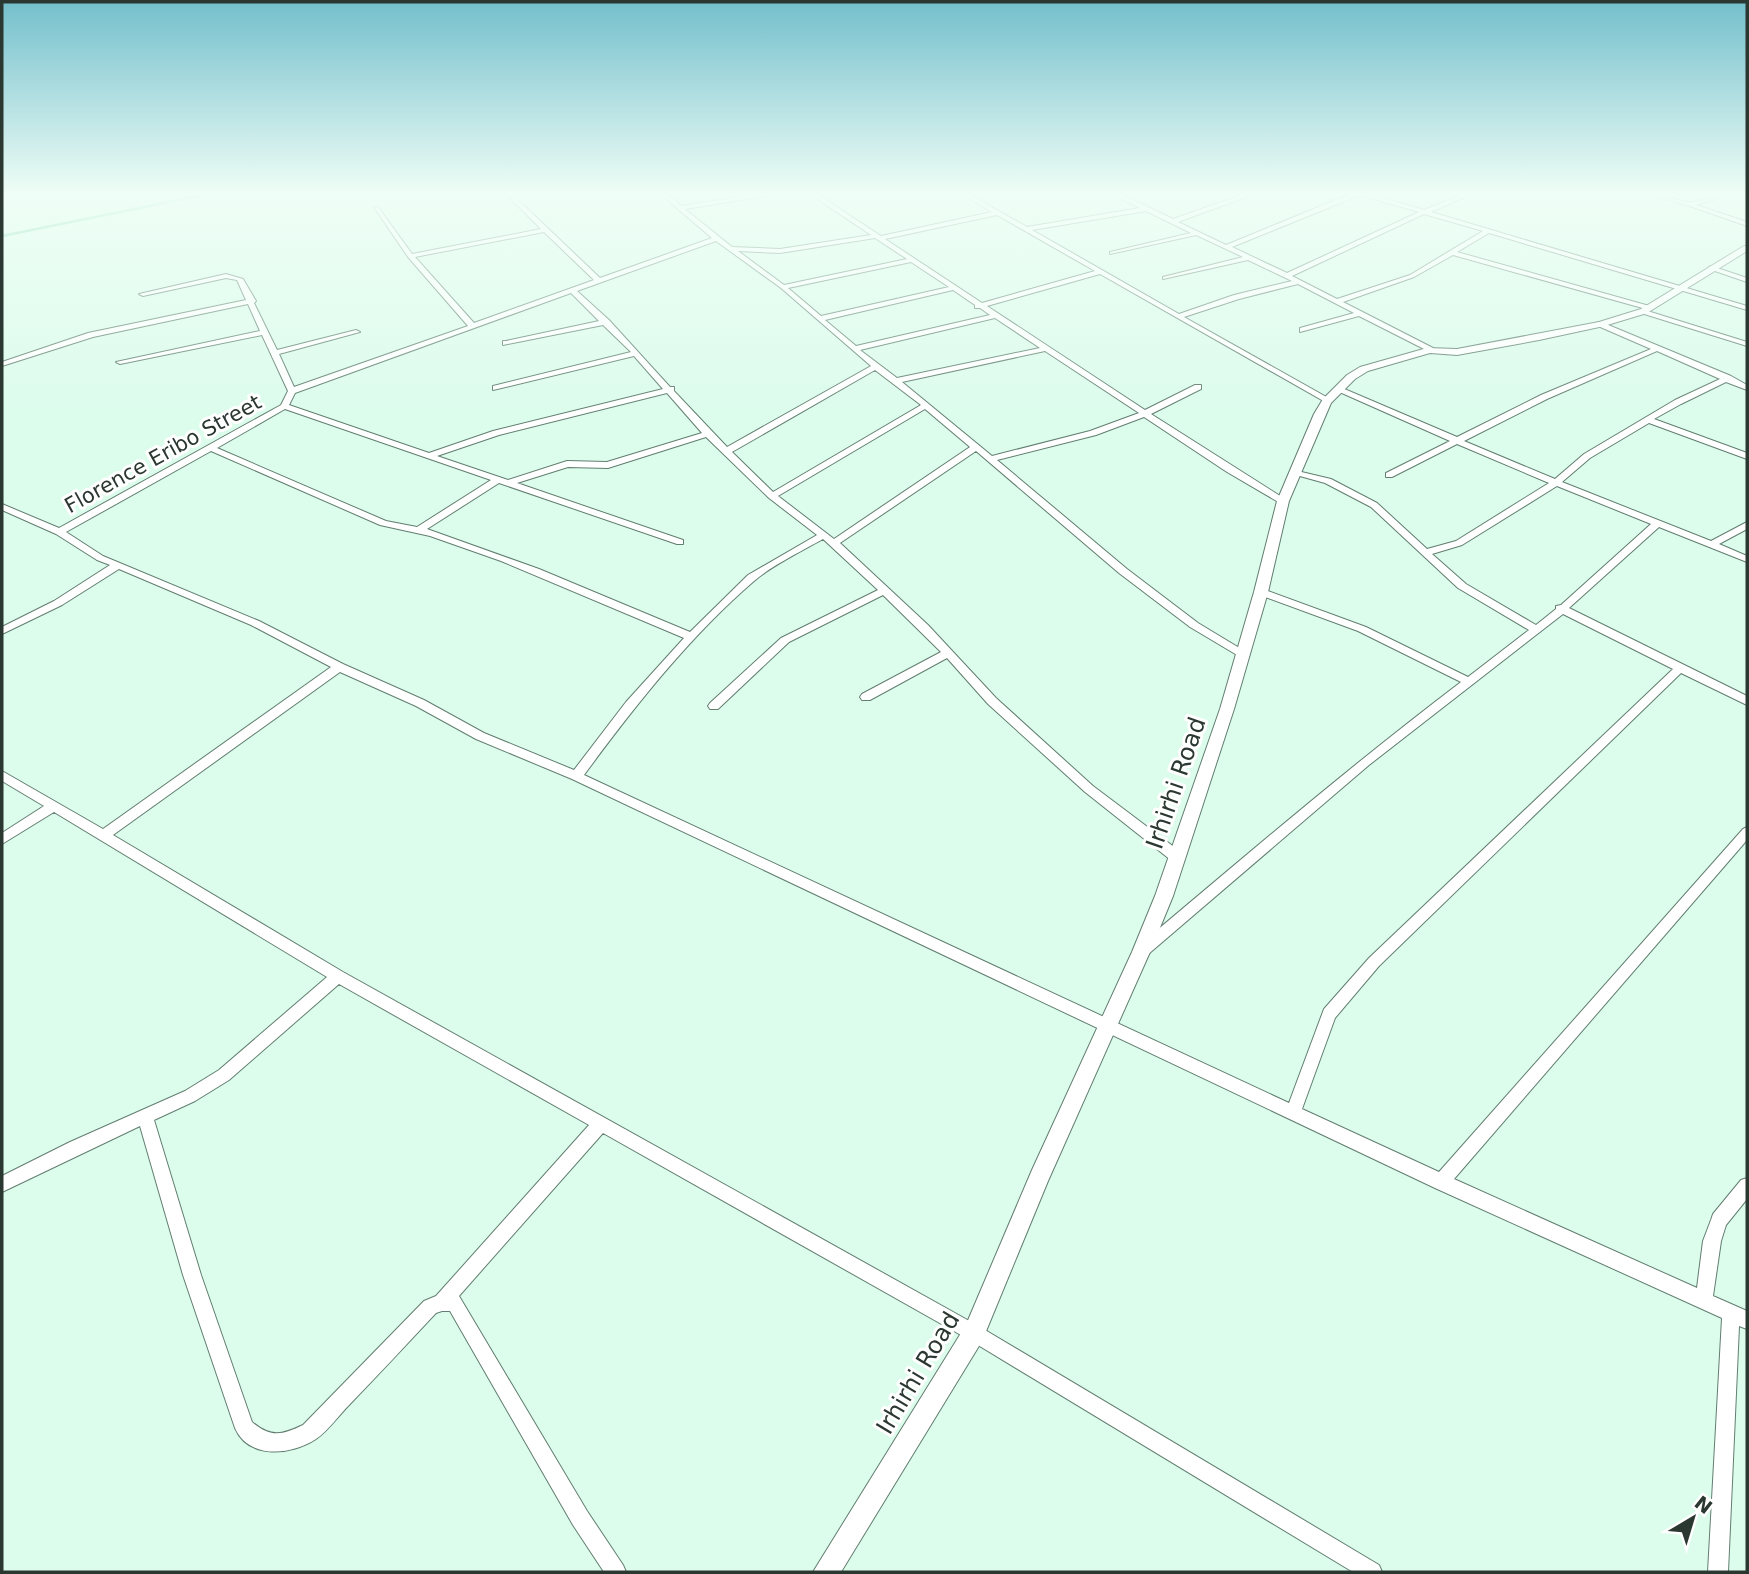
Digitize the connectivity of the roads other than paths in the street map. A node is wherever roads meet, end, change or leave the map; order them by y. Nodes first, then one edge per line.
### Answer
1 (418, 265) edge
2 (582, 265) edge
3 (645, 265) edge
4 (754, 265) edge
5 (886, 265) edge
6 (920, 265) edge
7 (1089, 265) edge
8 (1217, 265) edge
9 (1264, 265) edge
10 (1309, 265) edge
11 (1429, 265) edge
12 (1497, 265) edge
13 (1607, 265) edge
14 (1716, 265) edge
15 (1711, 268) junction
16 (1100, 272) junction
17 (1287, 276) junction
18 (1165, 278) dead end
19 (1747, 280) edge
20 (600, 282) junction
21 (1298, 282) junction
22 (1681, 286) junction
23 (783, 287) junction
24 (953, 288) junction
25 (574, 292) junction
26 (143, 294) dead end
27 (252, 301) junction
28 (1336, 302) junction
29 (978, 306) junction
30 (1747, 308) edge
31 (1647, 309) junction
32 (1359, 314) junction
33 (995, 316) junction
34 (1179, 316) junction
35 (819, 319) junction
36 (606, 322) junction
37 (1601, 324) junction
38 (472, 326) junction
39 (1303, 330) dead end
40 (264, 332) junction
41 (356, 332) dead end
42 (506, 343) dead end
43 (1747, 344) edge
44 (854, 349) junction
45 (1044, 349) junction
46 (1656, 349) junction
47 (1430, 350) junction
48 (274, 353) junction
49 (636, 353) junction
50 (120, 362) dead end
51 (2, 364) edge
52 (876, 366) junction
53 (1728, 378) junction
54 (896, 381) junction
55 (1198, 387) dead end
56 (496, 388) dead end
57 (1747, 388) edge
58 (671, 389) junction
59 (292, 391) junction
60 (1333, 395) junction
61 (284, 405) junction
62 (926, 405) junction
63 (1144, 414) junction
64 (1648, 420) junction
65 (708, 434) junction
66 (1458, 441) junction
67 (976, 447) junction
68 (210, 448) junction
69 (727, 450) junction
70 (428, 456) junction
71 (1747, 456) edge
72 (990, 459) junction
73 (1293, 472) junction
74 (1389, 475) dead end
75 (503, 482) junction
76 (1556, 482) junction
77 (772, 496) junction
78 (1283, 500) junction
79 (3, 509) edge
80 (1658, 523) junction
81 (1747, 525) edge
82 (418, 531) junction
83 (59, 532) junction
84 (823, 535) junction
85 (680, 542) dead end
86 (834, 542) junction
87 (1712, 545) junction
88 (1427, 552) junction
89 (1747, 559) edge
90 (118, 565) junction
91 (885, 590) junction
92 (1261, 592) junction
93 (1560, 608) junction
94 (1535, 629) junction
95 (2, 631) edge
96 (691, 637) junction
97 (948, 653) junction
98 (1242, 654) junction
99 (339, 667) junction
100 (1680, 668) junction
101 (1468, 681) junction
102 (866, 697) dead end
103 (1747, 701) edge
104 (715, 706) dead end
105 (2, 775) edge
106 (576, 776) junction
107 (53, 806) junction
108 (1747, 832) edge
109 (102, 836) junction
110 (2, 839) edge
111 (1177, 857) junction
112 (1141, 952) junction
113 (338, 976) junction
114 (1106, 1026) junction
115 (1293, 1112) junction
116 (145, 1116) junction
117 (601, 1124) junction
118 (1441, 1182) junction
119 (2, 1184) edge
120 (1747, 1186) edge
121 (1704, 1300) junction
122 (442, 1302) junction
123 (1739, 1316) edge
124 (974, 1333) junction
125 (834, 1569) edge
126 (616, 1572) edge
127 (1372, 1572) edge
128 (1718, 1572) edge

1 - 38 street
2 - 20 street
3 - 20 street
4 - 23 street
5 - 23 street
6 - 24 street
7 - 16 street
8 - 18 street
9 - 17 street
10 - 17 street
11 - 28 street
12 - 31 street
13 - 22 street
14 - 15 street, Irhirhi Road
15 - 19 street
15 - 22 street, Irhirhi Road
16 - 29 street
16 - 34 street
17 - 21 street
20 - 25 street
21 - 28 street
21 - 34 street
22 - 30 street
22 - 31 street, Irhirhi Road
23 - 35 street
24 - 29 street
24 - 35 street
25 - 36 street
25 - 38 street
26 - 27 street
27 - 40 street
27 - 51 street
28 - 32 street
29 - 33 street
31 - 37 street, Irhirhi Road
31 - 43 street
32 - 39 street
32 - 47 street
33 - 44 street
33 - 45 street
34 - 60 street
35 - 44 street
36 - 42 street
36 - 49 street
37 - 46 street
37 - 47 street, Irhirhi Road
38 - 59 street
40 - 48 street
40 - 50 street
41 - 48 street
44 - 52 street
45 - 54 street
45 - 63 street
46 - 53 street
46 - 66 street
47 - 60 street, Irhirhi Road
48 - 59 street
49 - 56 street
49 - 58 street
52 - 54 street
52 - 69 street
53 - 57 street
53 - 64 street
54 - 62 street
55 - 63 street
58 - 65 street
58 - 70 street
59 - 61 street
60 - 66 street
60 - 73 street, Irhirhi Road
61 - 68 street, Florence Eribo Street
61 - 70 street
62 - 67 street
62 - 77 street
63 - 72 street
63 - 78 street
64 - 71 street
64 - 76 street
65 - 69 street
65 - 75 street
66 - 74 street
66 - 76 street
67 - 72 street
67 - 86 street
68 - 82 street
68 - 83 street, Florence Eribo Street
69 - 77 street
70 - 75 street
72 - 98 street
73 - 78 street, Irhirhi Road
73 - 88 street
75 - 82 street
75 - 85 street
76 - 80 street
76 - 88 street
77 - 84 street
78 - 92 street, Irhirhi Road
79 - 83 street
80 - 87 street
80 - 93 street
81 - 87 street
82 - 96 street
83 - 90 street
84 - 86 street
84 - 96 street
86 - 91 street
87 - 89 street
88 - 94 street
90 - 95 street
90 - 99 street
91 - 97 street
91 - 104 street
92 - 98 street, Irhirhi Road
92 - 101 street
93 - 94 street
93 - 100 street
94 - 101 street
96 - 106 street
97 - 102 street
97 - 111 street
98 - 111 street, Irhirhi Road
99 - 106 street
99 - 109 street
100 - 103 street
100 - 115 street
101 - 112 street
105 - 107 street
106 - 114 street
107 - 109 street
107 - 110 street
108 - 118 street
109 - 113 street
111 - 112 street, Irhirhi Road
112 - 114 street, Irhirhi Road
113 - 116 street
113 - 117 street
114 - 115 street
114 - 124 street, Irhirhi Road
115 - 118 street
116 - 119 street
116 - 122 street
117 - 122 street
117 - 124 street
118 - 121 street
120 - 121 street
121 - 123 street
122 - 126 street
123 - 128 street
124 - 125 street, Irhirhi Road
124 - 127 street

